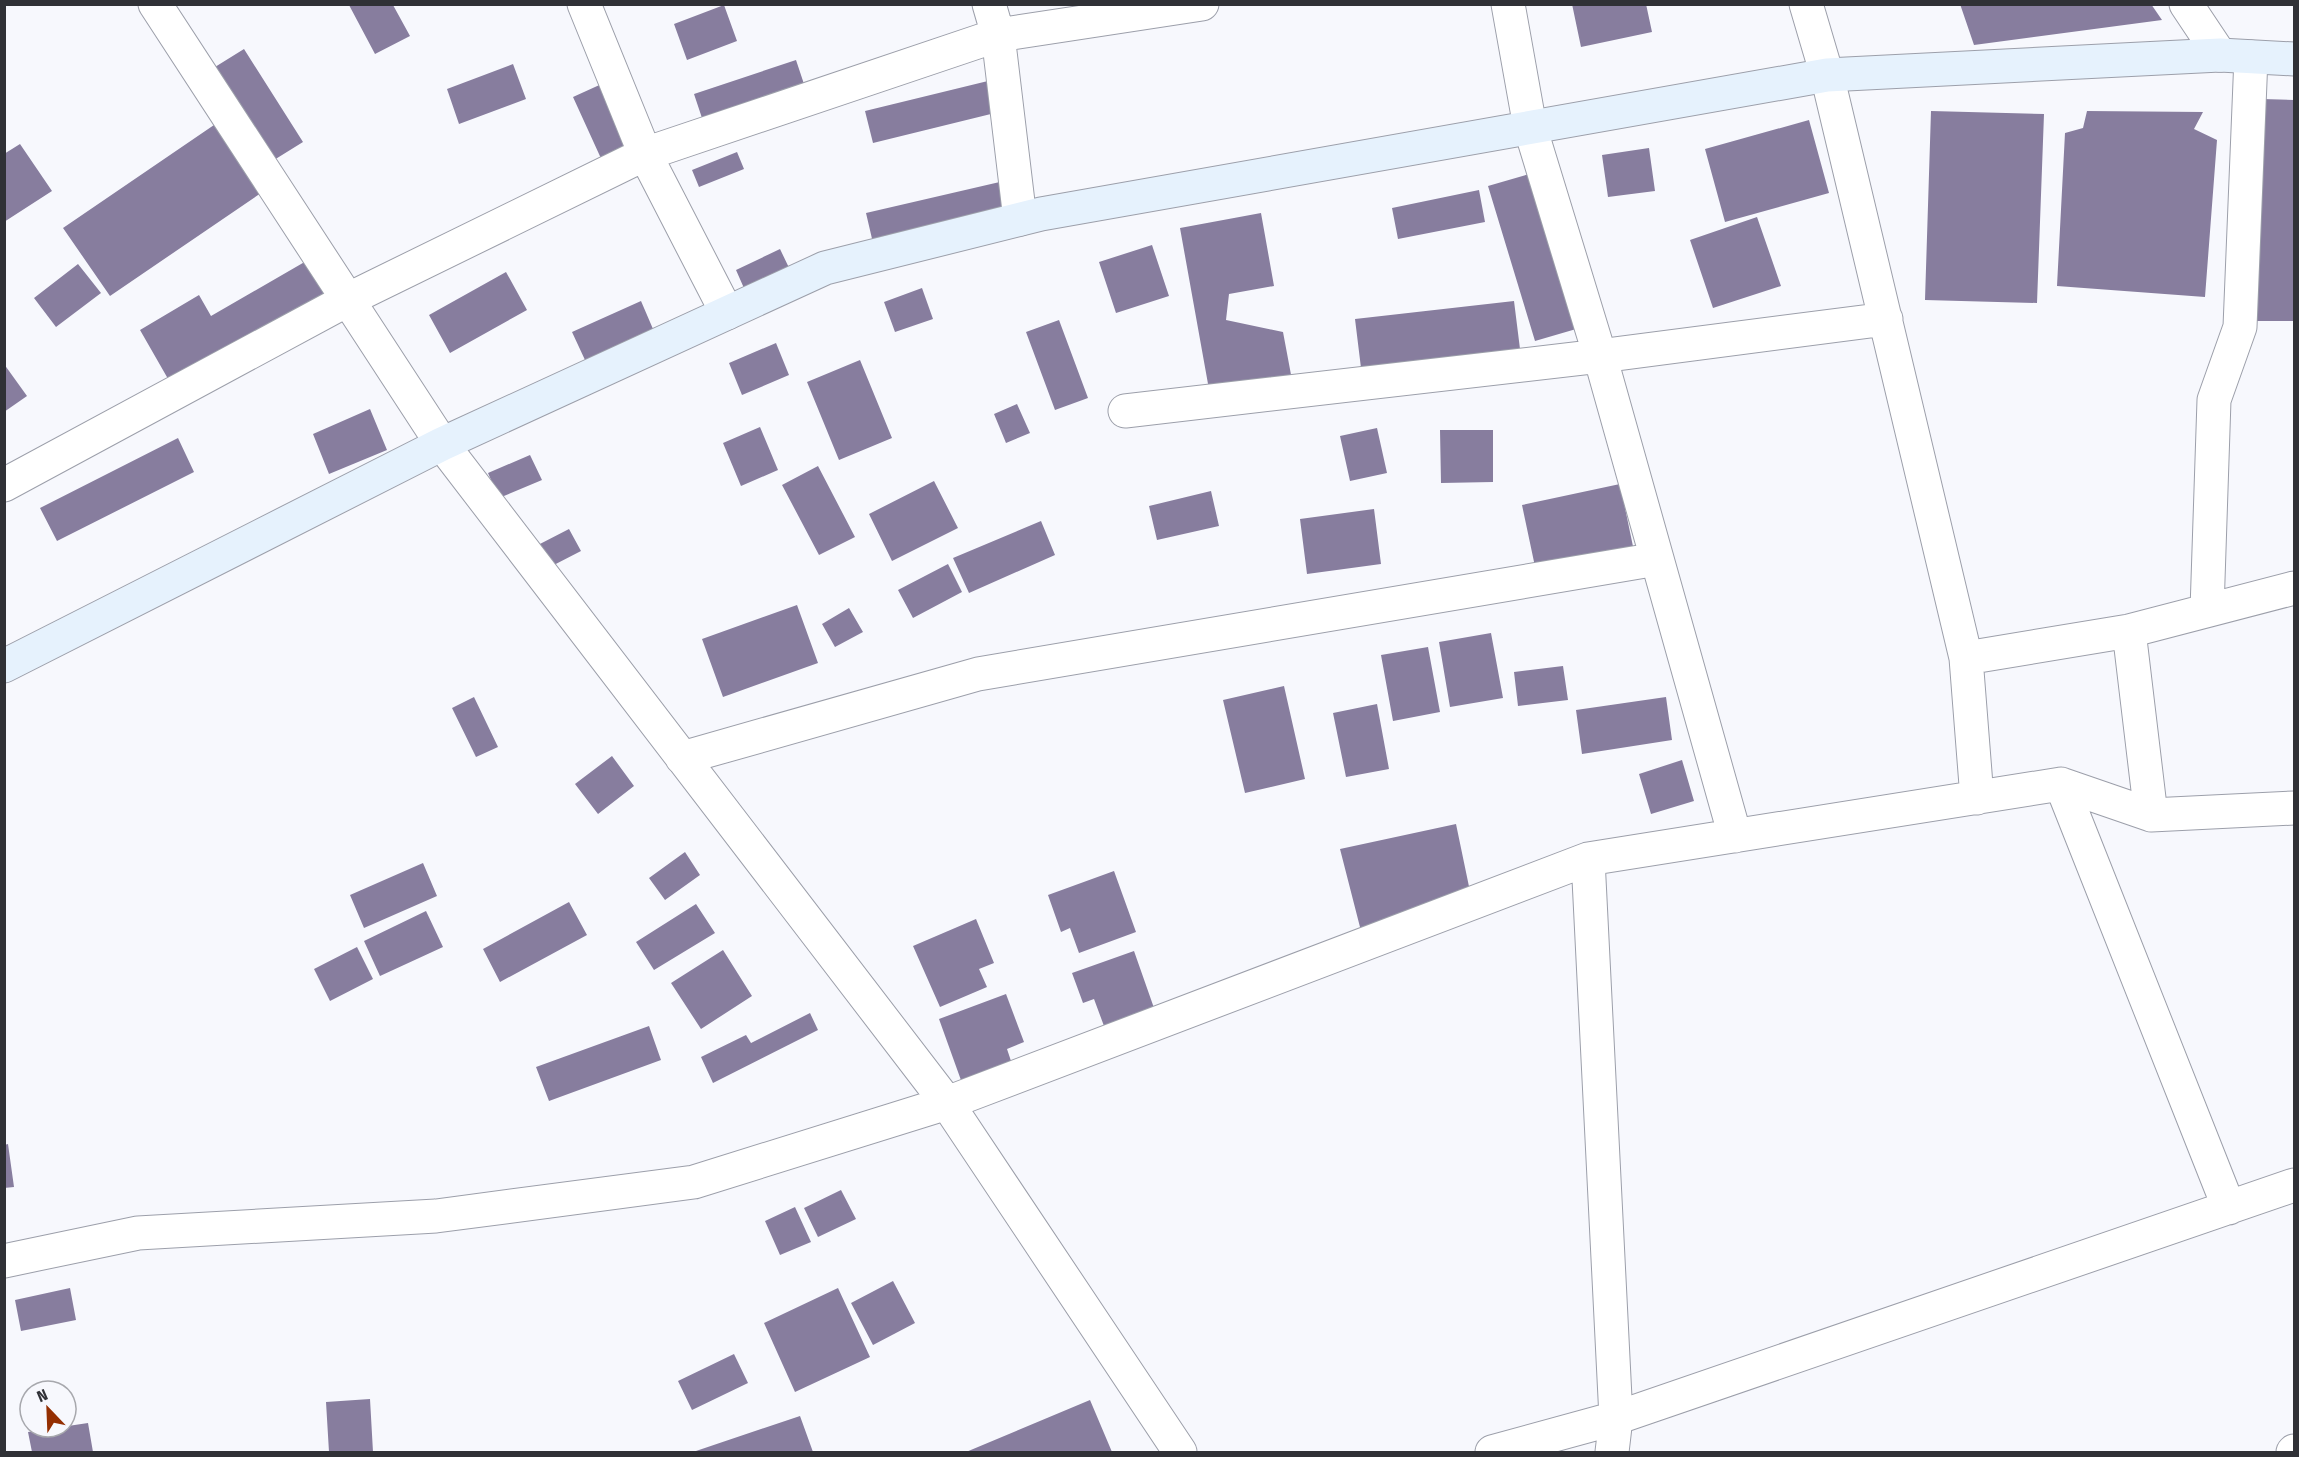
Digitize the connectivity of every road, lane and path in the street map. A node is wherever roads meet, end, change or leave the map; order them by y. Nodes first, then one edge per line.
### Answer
1 (155, 4) edge
2 (584, 4) edge
3 (1202, 4) edge
4 (1509, 4) edge
5 (1806, 4) edge
6 (2186, 4) edge
7 (993, 20) edge
8 (2235, 56) junction
9 (2295, 59) edge
10 (1827, 75) junction
11 (1530, 127) junction
12 (645, 154) junction
13 (1020, 219) junction
14 (347, 300) junction
15 (727, 313) junction
16 (1886, 319) junction
17 (1600, 356) junction
18 (1125, 411) dead end
19 (442, 444) junction
20 (4, 485) edge
21 (1657, 558) junction
22 (2295, 588) edge
23 (2207, 610) junction
24 (2129, 631) junction
25 (1966, 658) junction
26 (4, 666) edge
27 (682, 758) junction
28 (2061, 784) junction
29 (1977, 798) junction
30 (2295, 808) edge
31 (2151, 815) junction
32 (1735, 836) junction
33 (1588, 859) junction
34 (947, 1103) junction
35 (2295, 1185) edge
36 (2229, 1208) junction
37 (4, 1261) edge
38 (1616, 1418) junction
39 (1180, 1452) edge
40 (1492, 1452) edge
41 (1612, 1452) edge

1 - 14 street
2 - 12 street
3 - 7 street
4 - 11 street
5 - 10 street
6 - 8 street
7 - 12 street
7 - 13 street
8 - 9 street
8 - 10 street
8 - 23 street
10 - 11 street
10 - 16 street
11 - 13 street
11 - 17 street
12 - 14 street
12 - 15 street
13 - 15 street
14 - 19 street
14 - 20 street
15 - 19 street
16 - 17 street
16 - 25 street
17 - 18 street
17 - 21 street
19 - 26 street
19 - 27 street
21 - 27 street
21 - 32 street
22 - 23 street
23 - 24 street
24 - 25 street
24 - 31 street
25 - 29 street
27 - 34 street
28 - 29 street
28 - 31 street
28 - 36 street
29 - 32 street
30 - 31 street
32 - 33 street
33 - 34 street
33 - 38 street
34 - 37 street
34 - 39 street
35 - 36 street
36 - 38 street
38 - 40 street
38 - 41 street

